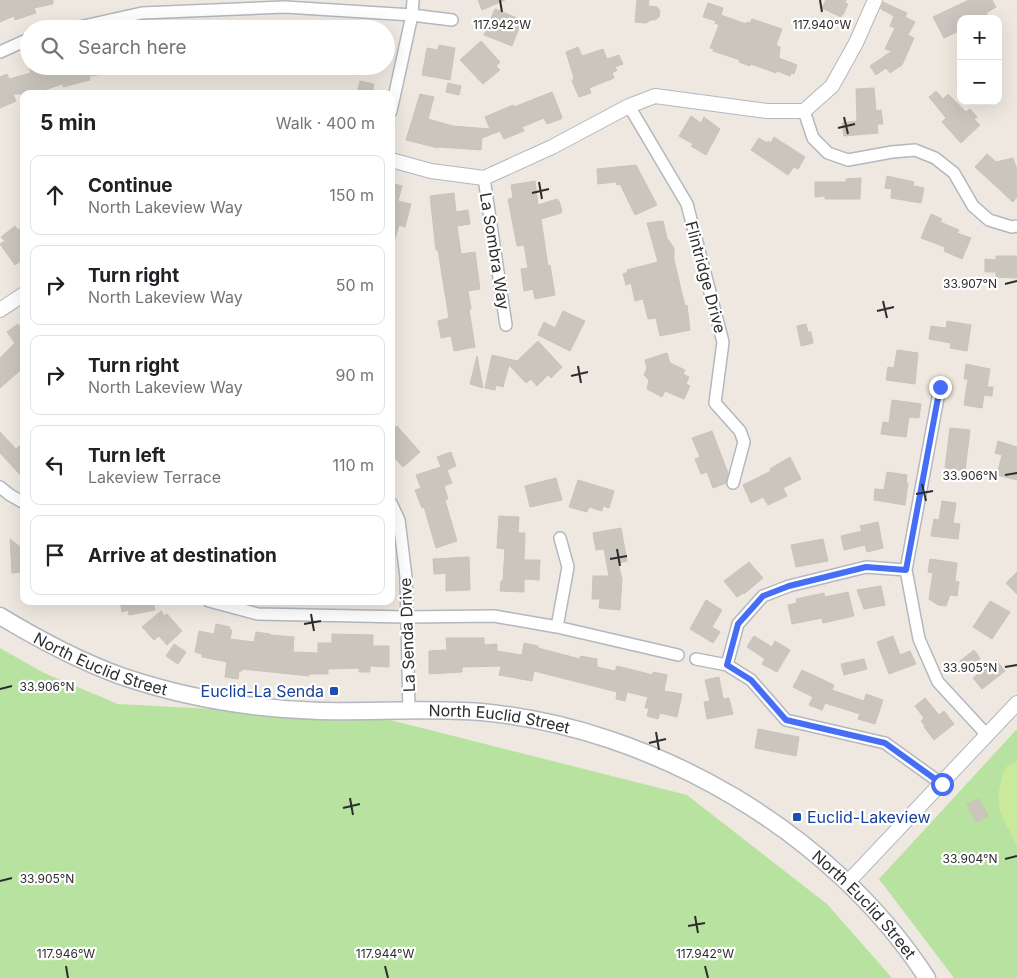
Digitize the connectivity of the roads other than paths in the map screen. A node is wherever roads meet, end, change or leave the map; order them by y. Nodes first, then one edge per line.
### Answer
1 (413, 0) edge
2 (875, 0) edge
3 (412, 15) junction
4 (110, 20) edge
5 (452, 20) dead end
6 (20, 44) edge
7 (0, 52) edge
8 (395, 94) edge
9 (629, 106) junction
10 (804, 111) junction
11 (395, 161) edge
12 (484, 178) junction
13 (1017, 226) edge
14 (20, 297) edge
15 (0, 310) edge
16 (506, 325) dead end
17 (940, 387) dead end
18 (733, 483) dead end
19 (0, 487) edge
20 (20, 501) edge
21 (395, 511) edge
22 (560, 538) dead end
23 (906, 570) junction
24 (224, 605) edge
25 (0, 616) edge
26 (407, 617) junction
27 (557, 627) junction
28 (678, 655) dead end
29 (696, 659) dead end
30 (727, 665) junction
31 (1017, 704) edge
32 (410, 710) junction
33 (986, 734) junction
34 (942, 784) junction
35 (848, 882) junction
36 (927, 978) edge

1 - 3 street
2 - 10 street
3 - 4 street
3 - 5 street
3 - 8 street
6 - 7 street
9 - 10 street
9 - 12 street
9 - 18 street, Flintridge Drive
10 - 13 street
11 - 12 street
12 - 16 street, La Sombra Way
14 - 15 street
17 - 23 street
19 - 20 street
21 - 26 street, La Senda Drive
22 - 27 street
23 - 30 street
23 - 33 street
24 - 26 street
25 - 32 main road, North Euclid Street
26 - 27 street
26 - 32 street, La Senda Drive
27 - 28 street
29 - 30 street
30 - 34 street
31 - 33 street
32 - 35 main road, North Euclid Street
33 - 34 street
34 - 35 street
35 - 36 main road, North Euclid Street

